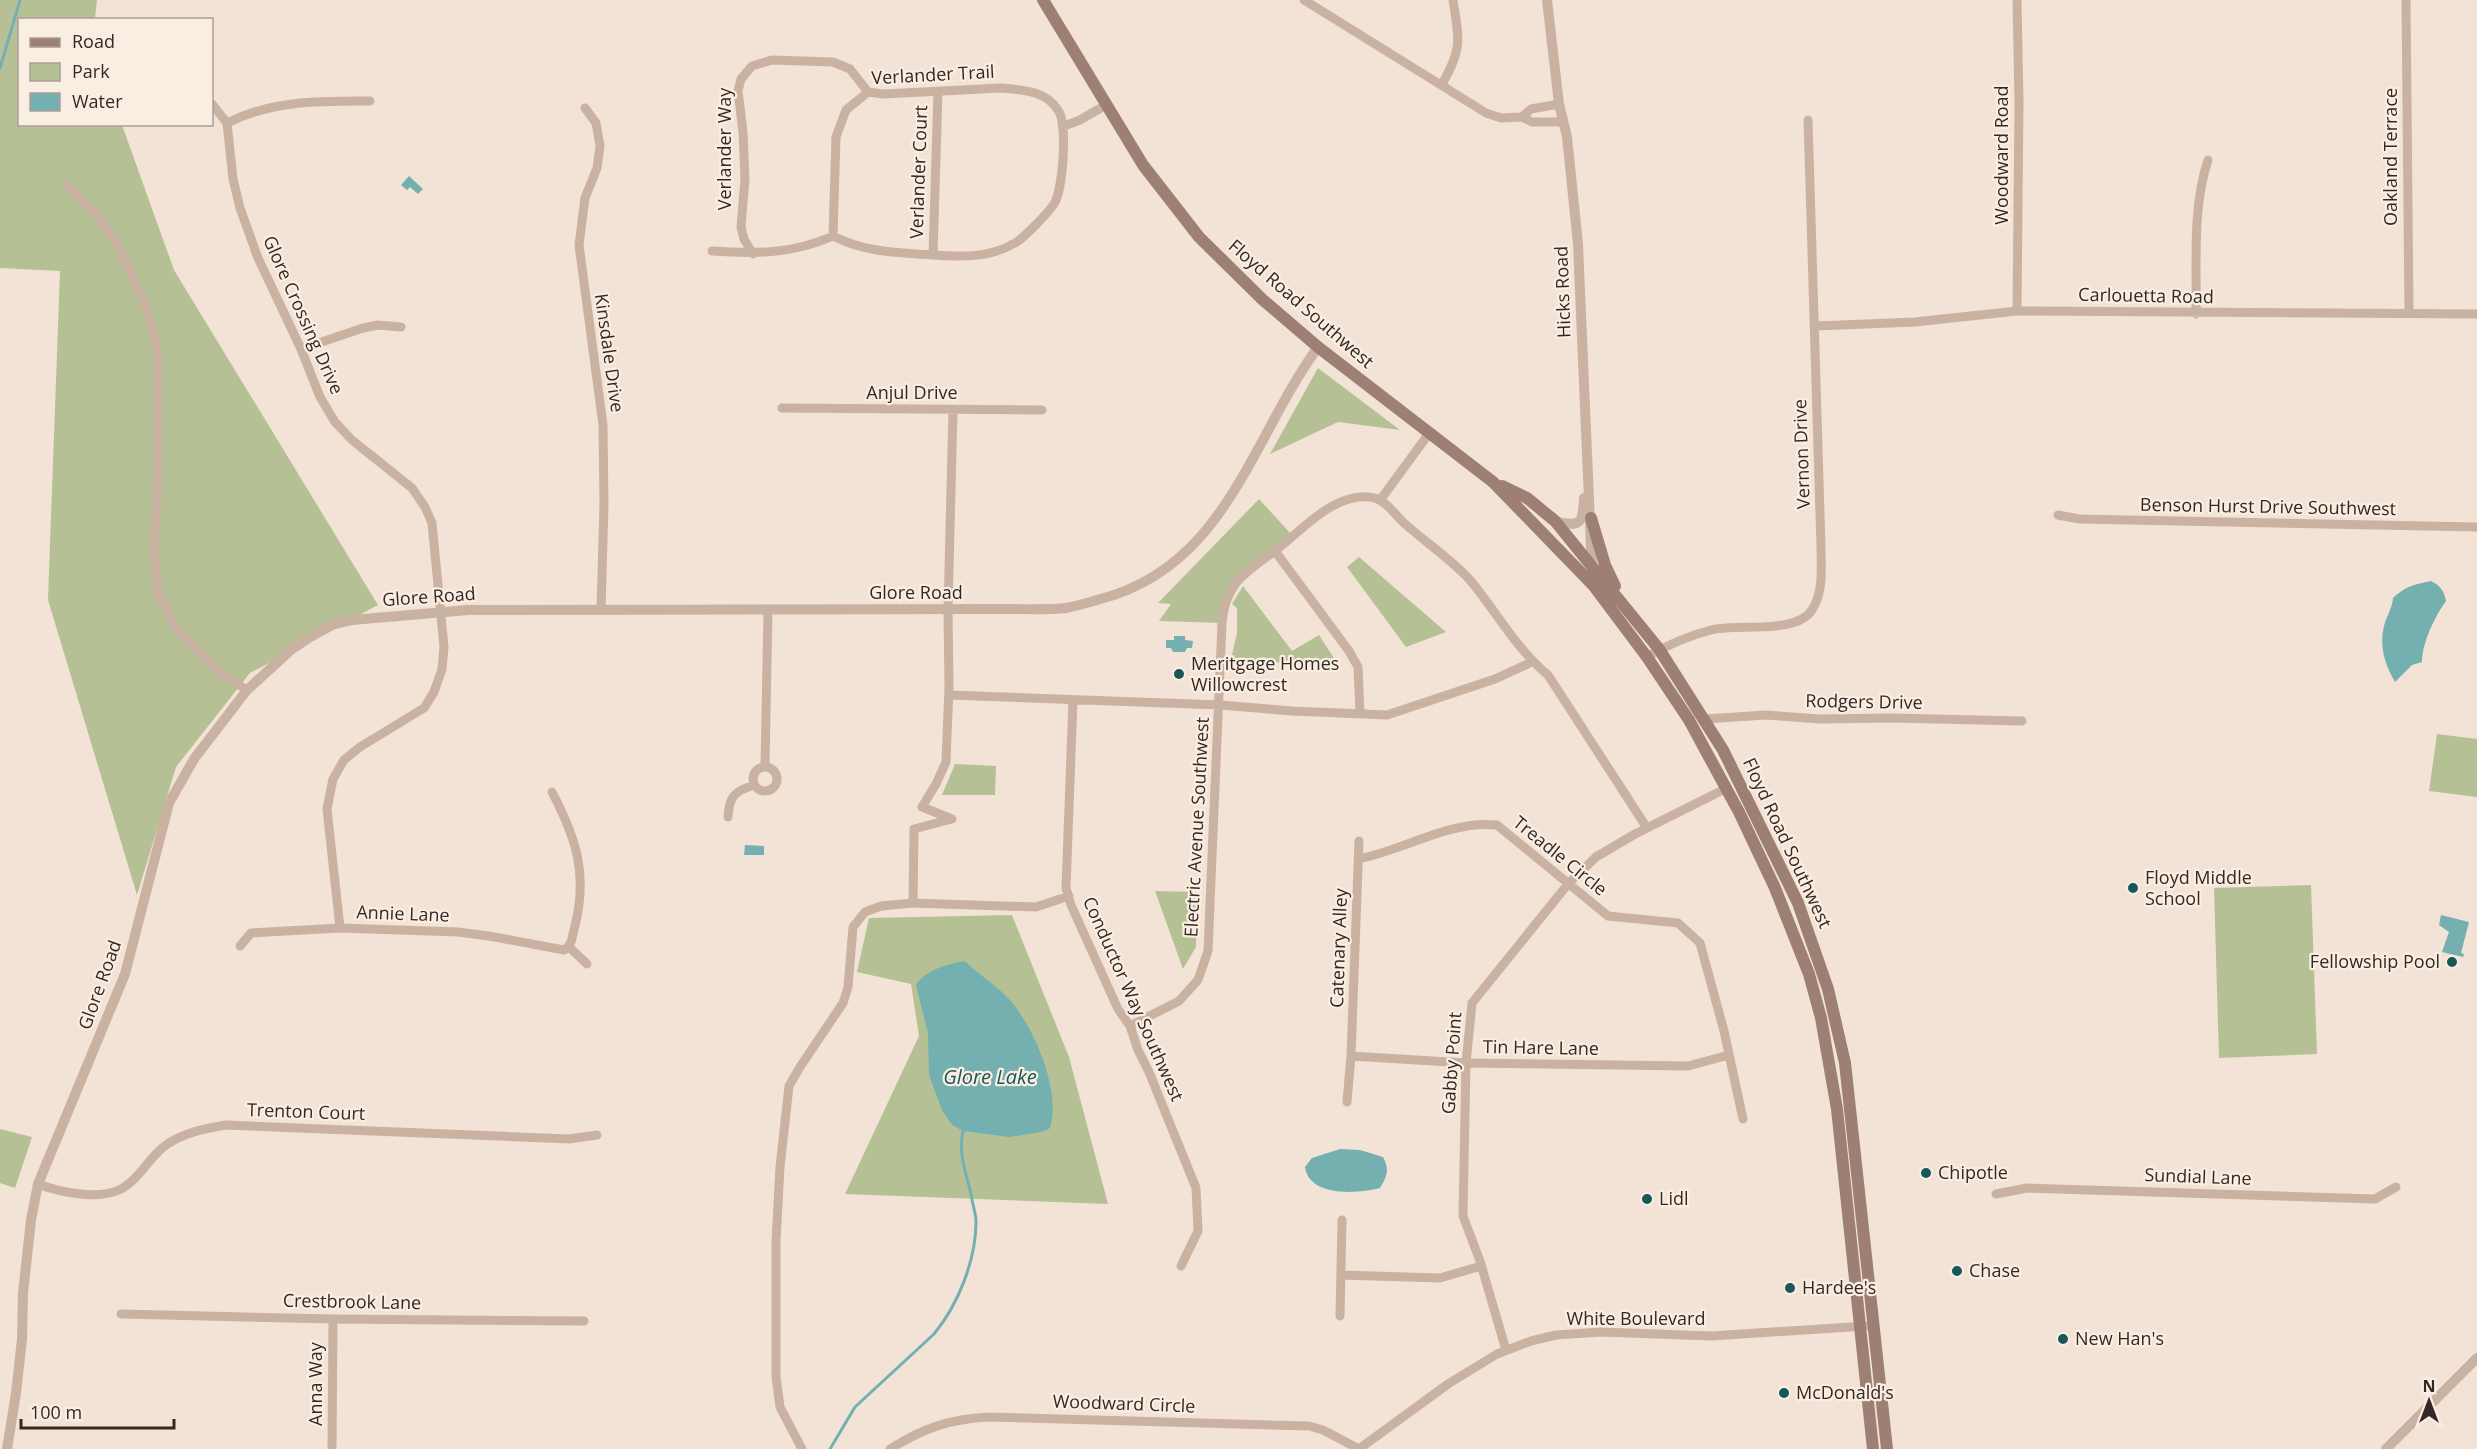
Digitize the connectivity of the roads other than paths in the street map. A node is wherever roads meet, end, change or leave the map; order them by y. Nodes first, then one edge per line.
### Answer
1 (1043, 0) edge
2 (1304, 0) edge
3 (1454, 0) edge
4 (1547, 0) edge
5 (2017, 0) edge
6 (2406, 0) edge
7 (1442, 84) junction
8 (938, 91) junction
9 (868, 92) junction
10 (370, 101) dead end
11 (1559, 104) junction
12 (213, 105) edge
13 (1106, 105) junction
14 (585, 108) dead end
15 (1522, 117) junction
16 (1808, 120) dead end
17 (1562, 122) junction
18 (227, 123) junction
19 (1064, 126) junction
20 (2208, 160) dead end
21 (66, 185) dead end
22 (833, 236) junction
23 (712, 250) dead end
24 (753, 254) junction
25 (933, 255) junction
26 (2017, 311) junction
27 (2409, 313) junction
28 (2196, 314) junction
29 (2477, 314) edge
30 (1816, 326) junction
31 (401, 327) dead end
32 (1318, 347) junction
33 (301, 348) junction
34 (782, 408) dead end
35 (953, 410) junction
36 (1042, 410) dead end
37 (1430, 432) junction
38 (1588, 477) junction
39 (1493, 482) junction
40 (1381, 499) junction
41 (2058, 515) dead end
42 (1591, 518) junction
43 (1555, 521) junction
44 (2477, 527) edge
45 (1275, 551) junction
46 (1592, 564) junction
47 (1593, 585) junction
48 (601, 609) junction
49 (948, 610) junction
50 (768, 611) junction
51 (440, 613) junction
52 (1631, 613) junction
53 (1659, 650) junction
54 (1647, 657) junction
55 (1532, 662) junction
56 (247, 690) junction
57 (949, 695) junction
58 (1073, 700) junction
59 (1220, 705) junction
60 (1360, 714) junction
61 (1705, 719) junction
62 (2022, 721) dead end
63 (765, 766) junction
64 (754, 785) junction
65 (1727, 788) junction
66 (552, 792) dead end
67 (728, 817) dead end
68 (1647, 828) junction
69 (1359, 841) dead end
70 (1359, 859) junction
71 (1568, 884) junction
72 (1069, 896) junction
73 (913, 903) junction
74 (340, 928) junction
75 (240, 946) dead end
76 (569, 947) junction
77 (587, 964) dead end
78 (1130, 1026) junction
79 (1729, 1055) junction
80 (1351, 1056) junction
81 (1466, 1064) junction
82 (1347, 1102) dead end
83 (1743, 1119) dead end
84 (597, 1135) dead end
85 (38, 1184) junction
86 (2396, 1187) dead end
87 (1996, 1194) dead end
88 (1342, 1220) dead end
89 (1181, 1266) dead end
90 (1481, 1266) junction
91 (1341, 1275) junction
92 (121, 1314) dead end
93 (1340, 1316) dead end
94 (333, 1319) junction
95 (584, 1321) dead end
96 (1874, 1325) junction
97 (1861, 1326) junction
98 (1506, 1350) junction
99 (2477, 1358) edge
100 (7, 1449) edge
101 (332, 1449) edge
102 (802, 1449) edge
103 (890, 1449) edge
104 (1359, 1449) edge
105 (1873, 1449) edge
106 (1887, 1449) edge
107 (2386, 1449) edge

1 - 13 main road, Floyd Road Southwest
2 - 7 street
3 - 7 street
4 - 11 street, Hicks Road
5 - 26 street, Woodward Road
6 - 27 street, Oakland Terrace
7 - 15 street
8 - 9 street, Verlander Trail
8 - 19 street, Verlander Trail
8 - 25 street, Verlander Court
9 - 22 street, Verlander Trail
9 - 24 street, Verlander Way
10 - 18 street
11 - 15 street
11 - 17 street, Hicks Road
12 - 18 street
13 - 19 street
13 - 32 main road, Floyd Road Southwest
14 - 48 street, Kinsdale Drive
15 - 17 street
16 - 30 street, Vernon Drive
17 - 38 street, Hicks Road
18 - 33 street, Glore Crossing Drive
19 - 25 street
20 - 28 street
21 - 56 street
22 - 24 street
22 - 25 street
23 - 24 street
26 - 28 street, Carlouetta Road
26 - 30 street, Carlouetta Road
27 - 28 street, Carlouetta Road
27 - 29 street, Carlouetta Road
30 - 53 street, Vernon Drive
31 - 33 street
32 - 37 main road, Floyd Road Southwest
32 - 49 street, Glore Road
33 - 51 street, Glore Crossing Drive
34 - 35 street, Anjul Drive
35 - 36 street, Anjul Drive
35 - 49 street
37 - 39 main road, Floyd Road Southwest
37 - 40 street
38 - 42 street, Hicks Road
38 - 43 street
39 - 43 main road, Floyd Road Southwest
39 - 47 main road, Floyd Road Southwest
40 - 45 street, Electric Avenue Southwest
40 - 55 street
41 - 44 street, Benson Hurst Drive Southwest
42 - 46 street, Hicks Road
42 - 52 main road
43 - 46 main road, Floyd Road Southwest
45 - 59 street, Electric Avenue Southwest
45 - 60 street
46 - 47 street, Hicks Road
46 - 52 main road, Floyd Road Southwest
47 - 54 main road, Floyd Road Southwest
48 - 50 street, Glore Road
48 - 51 street, Glore Road
49 - 50 street, Glore Road
49 - 57 street
50 - 63 street
51 - 56 street, Glore Road
51 - 74 street, Glore Crossing Drive
52 - 53 main road, Floyd Road Southwest
53 - 54 street, Vernon Drive
53 - 61 main road, Floyd Road Southwest
54 - 65 main road, Floyd Road Southwest
55 - 60 street
55 - 68 street
56 - 85 street, Glore Road
57 - 58 street
57 - 73 street
58 - 59 street
58 - 72 street, Conductor Way Southwest
59 - 60 street
59 - 78 street, Electric Avenue Southwest
61 - 62 street, Rodgers Drive
61 - 96 main road, Floyd Road Southwest
63 - 64 street
63 - 64 street
64 - 67 street
65 - 68 street, Gabby Point
65 - 97 main road, Floyd Road Southwest
66 - 76 street
68 - 71 street, Gabby Point
69 - 70 street, Catenary Alley
70 - 71 street, Treadle Circle
70 - 80 street, Catenary Alley
71 - 79 street, Treadle Circle
71 - 81 street, Gabby Point
72 - 73 street
72 - 78 street, Conductor Way Southwest
73 - 102 street
74 - 75 street, Annie Lane
74 - 76 street, Annie Lane
76 - 77 street
78 - 89 street, Conductor Way Southwest
79 - 81 street, Tin Hare Lane
79 - 83 street, Treadle Circle
80 - 81 street, Tin Hare Lane
80 - 82 street
81 - 90 street, Gabby Point
84 - 85 street, Trenton Court
85 - 100 street, Glore Road
86 - 87 street, Sundial Lane
88 - 91 street
90 - 91 street
90 - 98 street, Gabby Point
91 - 93 street
92 - 94 street, Crestbrook Lane
94 - 95 street, Crestbrook Lane
94 - 101 street, Anna Way
96 - 97 street, White Boulevard
96 - 106 main road, Floyd Road Southwest
97 - 98 street, White Boulevard
97 - 105 main road, Floyd Road Southwest
98 - 104 street, White Boulevard
99 - 107 street
103 - 104 street, Woodward Circle

